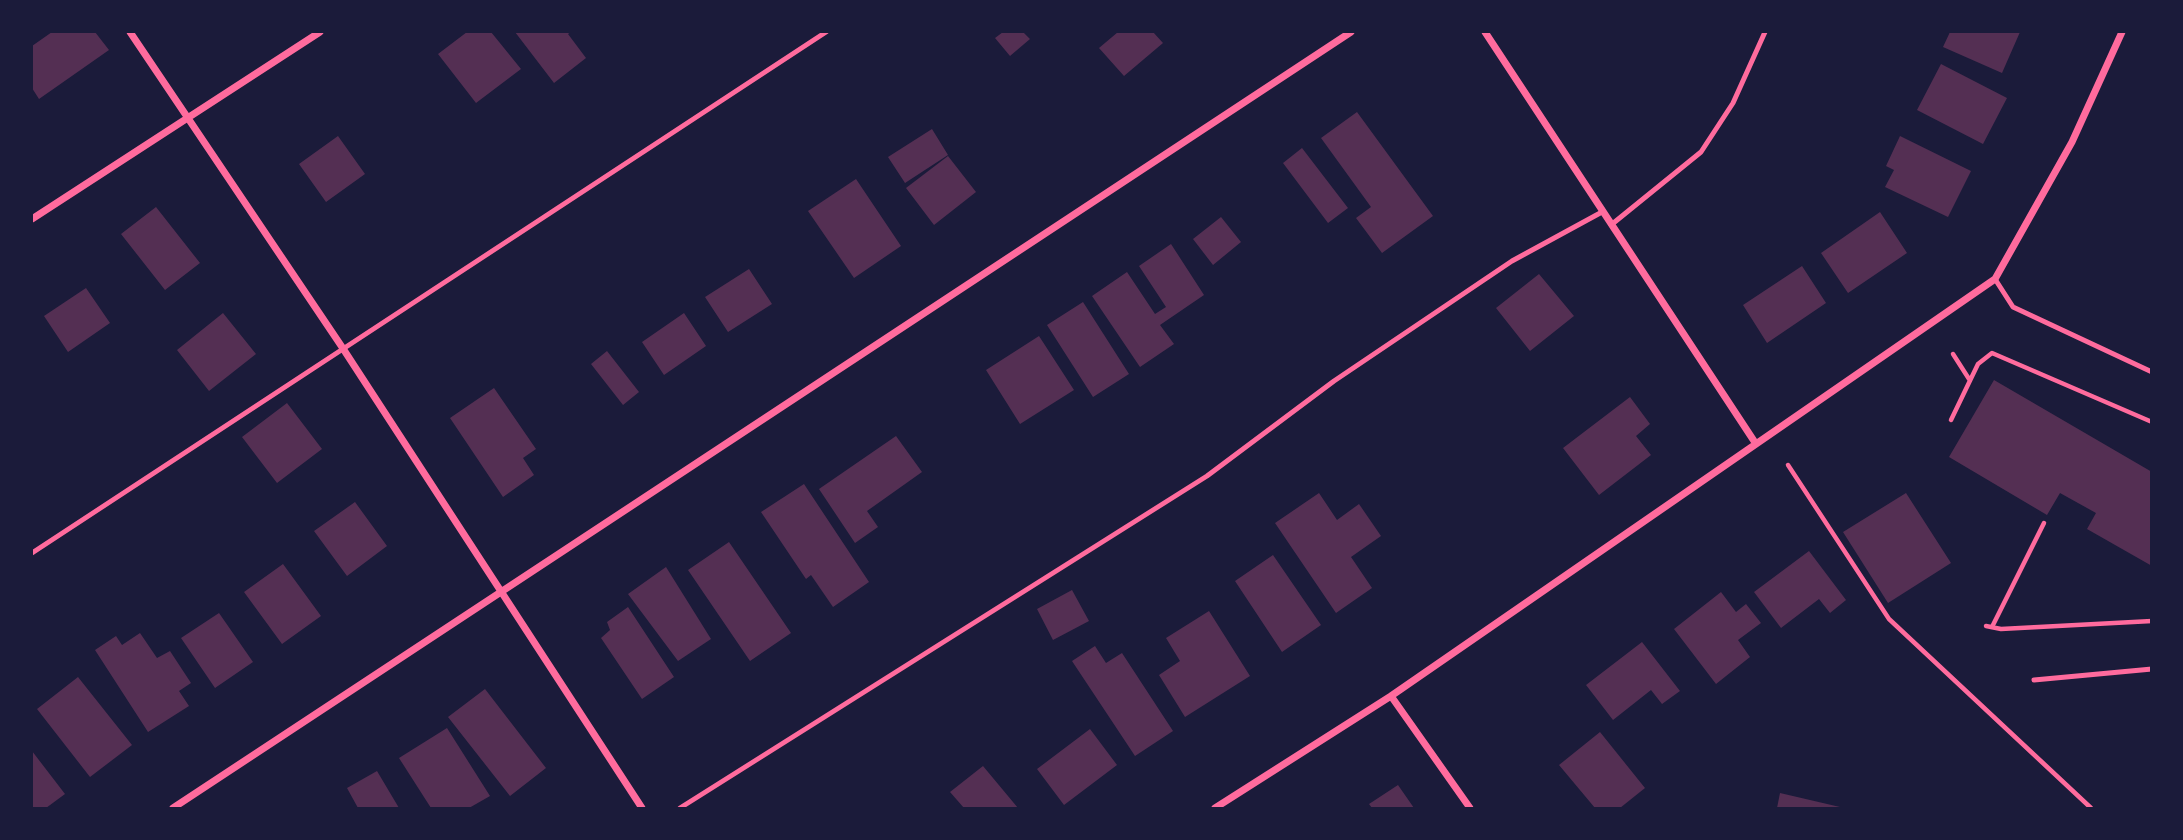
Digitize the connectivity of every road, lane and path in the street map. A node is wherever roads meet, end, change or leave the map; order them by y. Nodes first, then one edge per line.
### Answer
1 (130, 32) edge
2 (320, 32) edge
3 (826, 32) edge
4 (1351, 32) edge
5 (1485, 32) edge
6 (1765, 32) edge
7 (2122, 32) edge
8 (189, 117) junction
9 (1602, 212) junction
10 (32, 219) edge
11 (1611, 226) junction
12 (1995, 279) junction
13 (342, 347) junction
14 (1953, 354) dead end
15 (2151, 372) edge
16 (1970, 380) junction
17 (1951, 420) dead end
18 (2151, 422) edge
19 (1756, 444) junction
20 (1788, 465) dead end
21 (2044, 523) dead end
22 (32, 553) edge
23 (502, 592) junction
24 (2151, 621) edge
25 (2151, 669) edge
26 (2034, 680) dead end
27 (1391, 696) junction
28 (173, 808) edge
29 (642, 808) edge
30 (680, 808) edge
31 (1215, 808) edge
32 (1470, 808) edge
33 (2091, 808) edge

1 - 8 street
2 - 8 street
3 - 13 lane
4 - 23 street
5 - 9 street
6 - 11 lane
7 - 12 street
8 - 10 street
8 - 13 street
9 - 11 street
9 - 30 lane
11 - 19 street
12 - 15 lane
12 - 19 street
13 - 22 lane
13 - 23 street
14 - 16 path
16 - 17 path
16 - 18 path
19 - 27 street
20 - 33 path
21 - 24 path
23 - 28 street
23 - 29 street
25 - 26 lane
27 - 31 street
27 - 32 street

